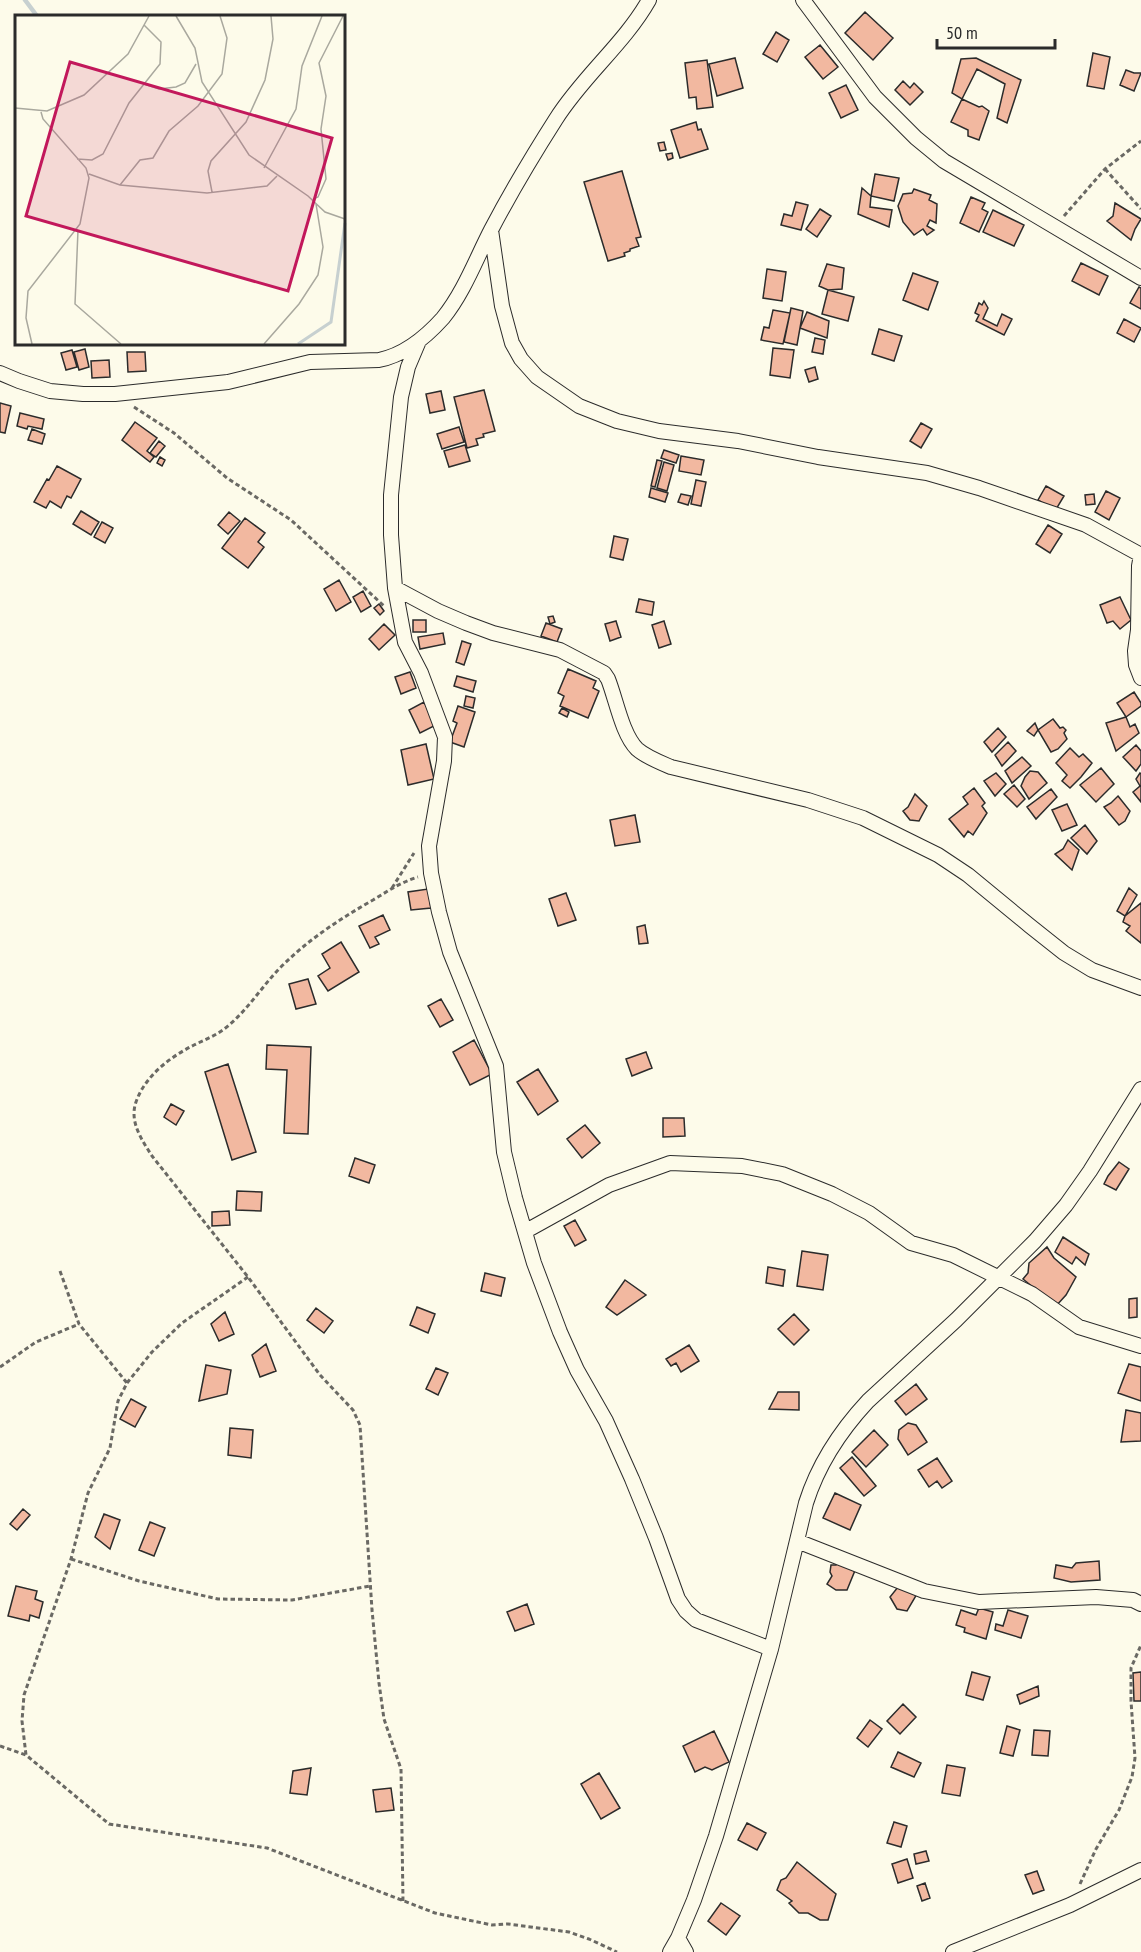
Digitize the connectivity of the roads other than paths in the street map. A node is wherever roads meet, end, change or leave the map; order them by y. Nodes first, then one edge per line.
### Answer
1 (649, 0) edge
2 (802, 0) edge
3 (491, 230) junction
4 (1141, 278) edge
5 (419, 341) junction
6 (0, 373) edge
7 (19, 381) junction
8 (0, 385) edge
9 (1141, 555) edge
10 (394, 588) junction
11 (1141, 678) edge
12 (1141, 988) edge
13 (1141, 1089) edge
14 (526, 1231) junction
15 (998, 1276) junction
16 (1141, 1346) edge
17 (797, 1541) junction
18 (1141, 1604) edge
19 (771, 1649) junction
20 (1141, 1870) edge
21 (678, 1938) junction
22 (670, 1952) edge
23 (687, 1952) edge
24 (953, 1952) edge

1 - 3 street
2 - 4 street
3 - 5 street
3 - 9 street
5 - 7 street
5 - 10 street
6 - 7 street
7 - 8 street
9 - 11 street
10 - 12 street
10 - 14 street
13 - 15 street
14 - 15 street
14 - 19 street
15 - 16 street
15 - 17 street
17 - 18 street
17 - 19 street
19 - 21 street
20 - 24 street
21 - 22 street
21 - 23 street

